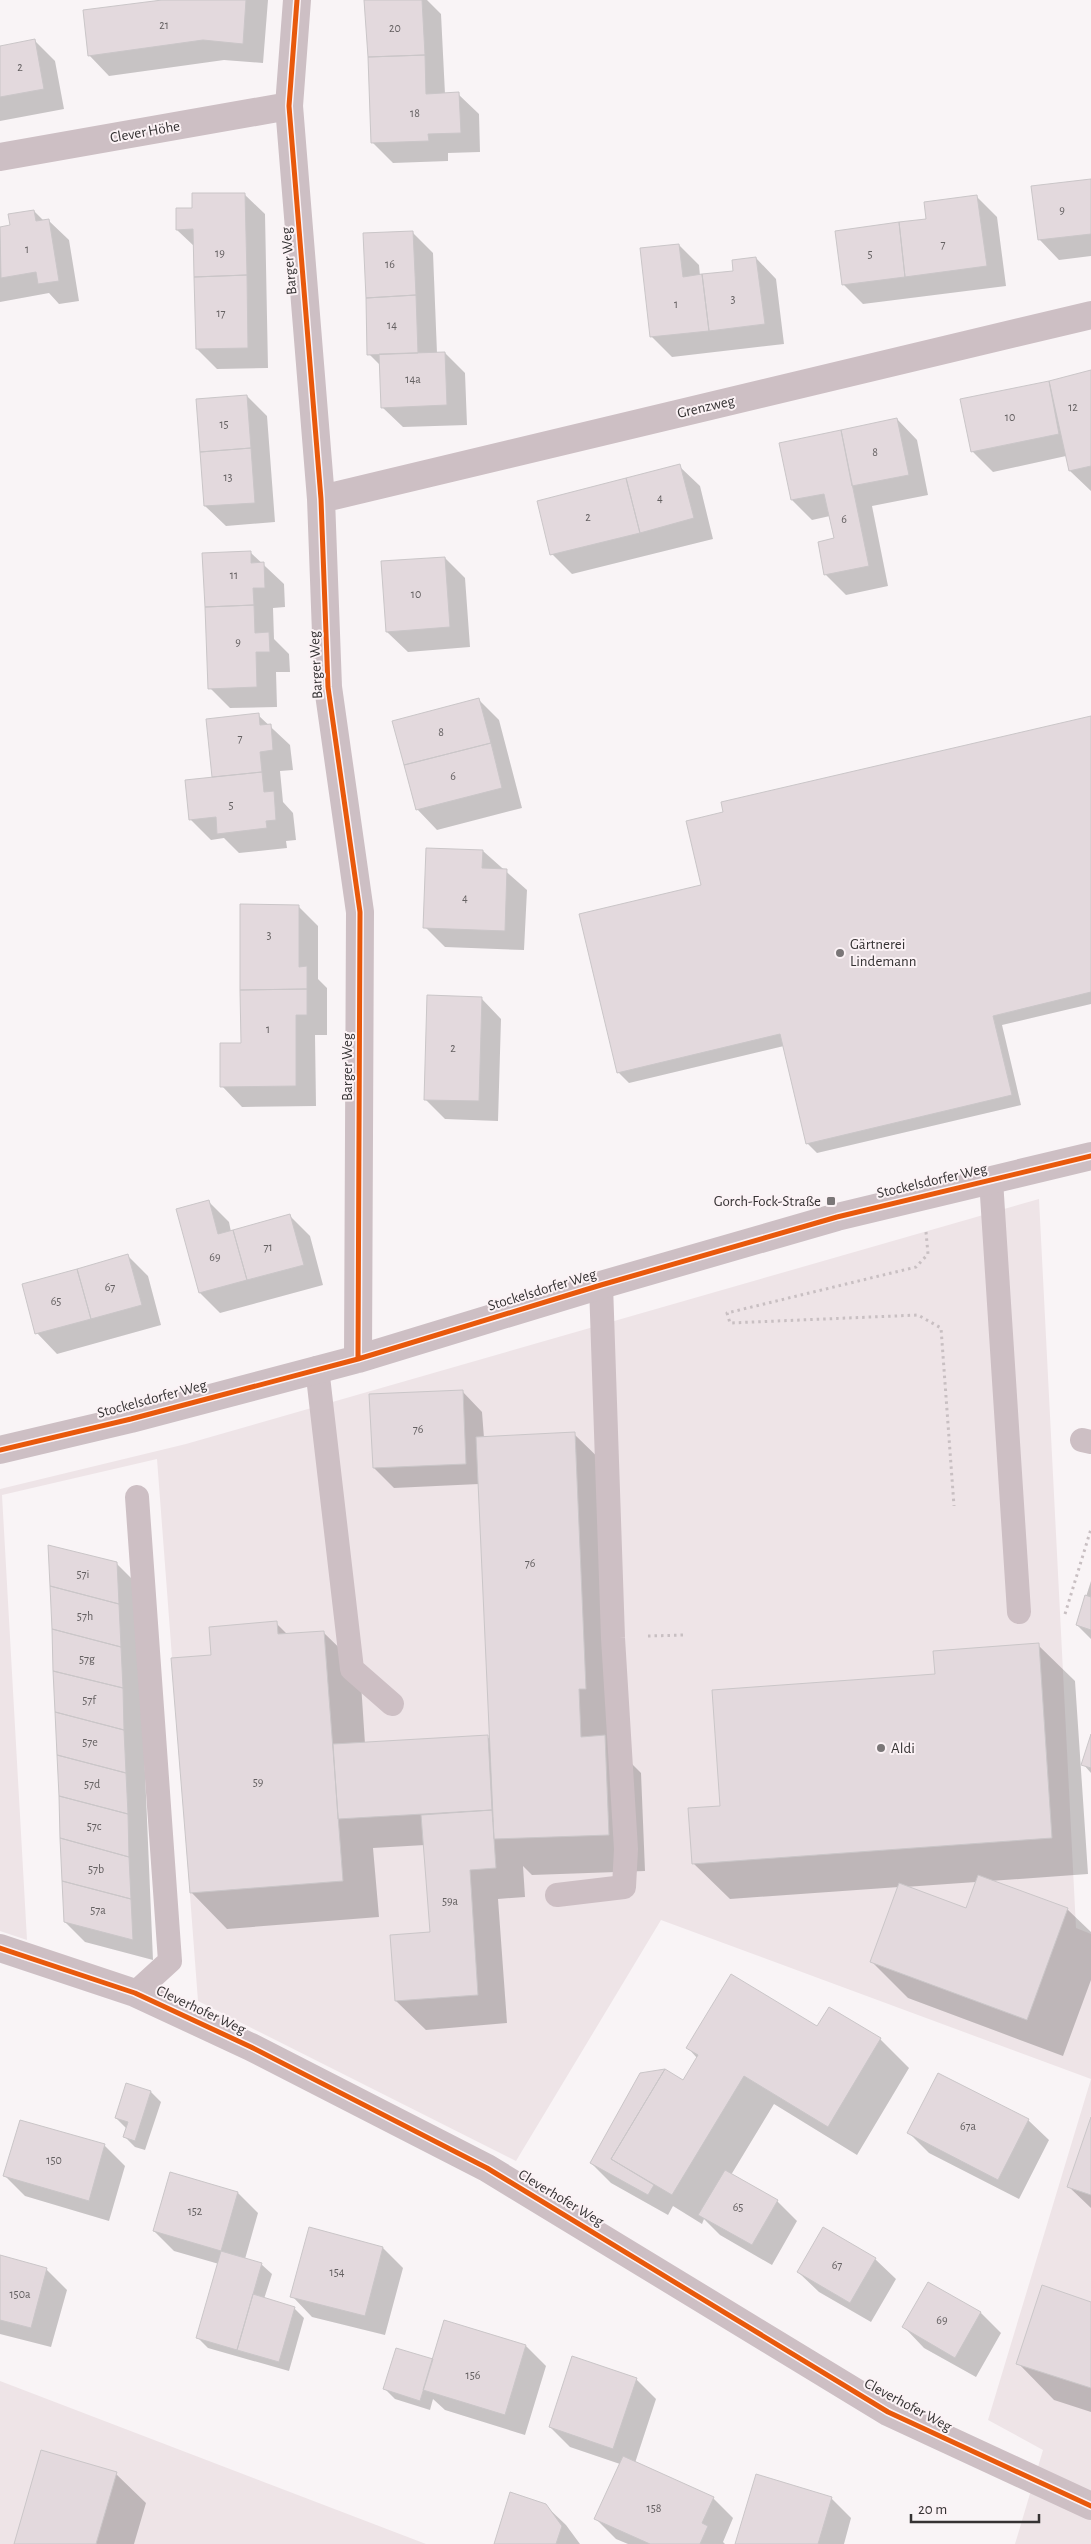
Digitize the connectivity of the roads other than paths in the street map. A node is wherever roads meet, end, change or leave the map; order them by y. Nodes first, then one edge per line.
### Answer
1 (297, 0) edge
2 (289, 106) junction
3 (0, 157) edge
4 (1091, 315) edge
5 (321, 499) junction
6 (1091, 1156) edge
7 (991, 1180) junction
8 (601, 1285) junction
9 (358, 1359) junction
10 (317, 1368) junction
11 (0, 1450) edge
12 (137, 1498) dead end
13 (1019, 1612) dead end
14 (392, 1704) dead end
15 (557, 1895) dead end
16 (0, 1948) edge
17 (135, 1993) junction
18 (1091, 2506) edge

1 - 2 street, Barger Weg
2 - 3 street, Clever Höhe
2 - 5 street, Barger Weg
4 - 5 street, Grenzweg
5 - 9 street, Barger Weg
6 - 7 street, Stockelsdorfer Weg
7 - 8 street, Stockelsdorfer Weg
7 - 13 lane
8 - 9 street, Stockelsdorfer Weg
8 - 15 lane
9 - 10 street, Stockelsdorfer Weg
10 - 11 street, Stockelsdorfer Weg
10 - 14 lane
12 - 17 lane
16 - 17 street, Cleverhofer Weg
17 - 18 street, Cleverhofer Weg

